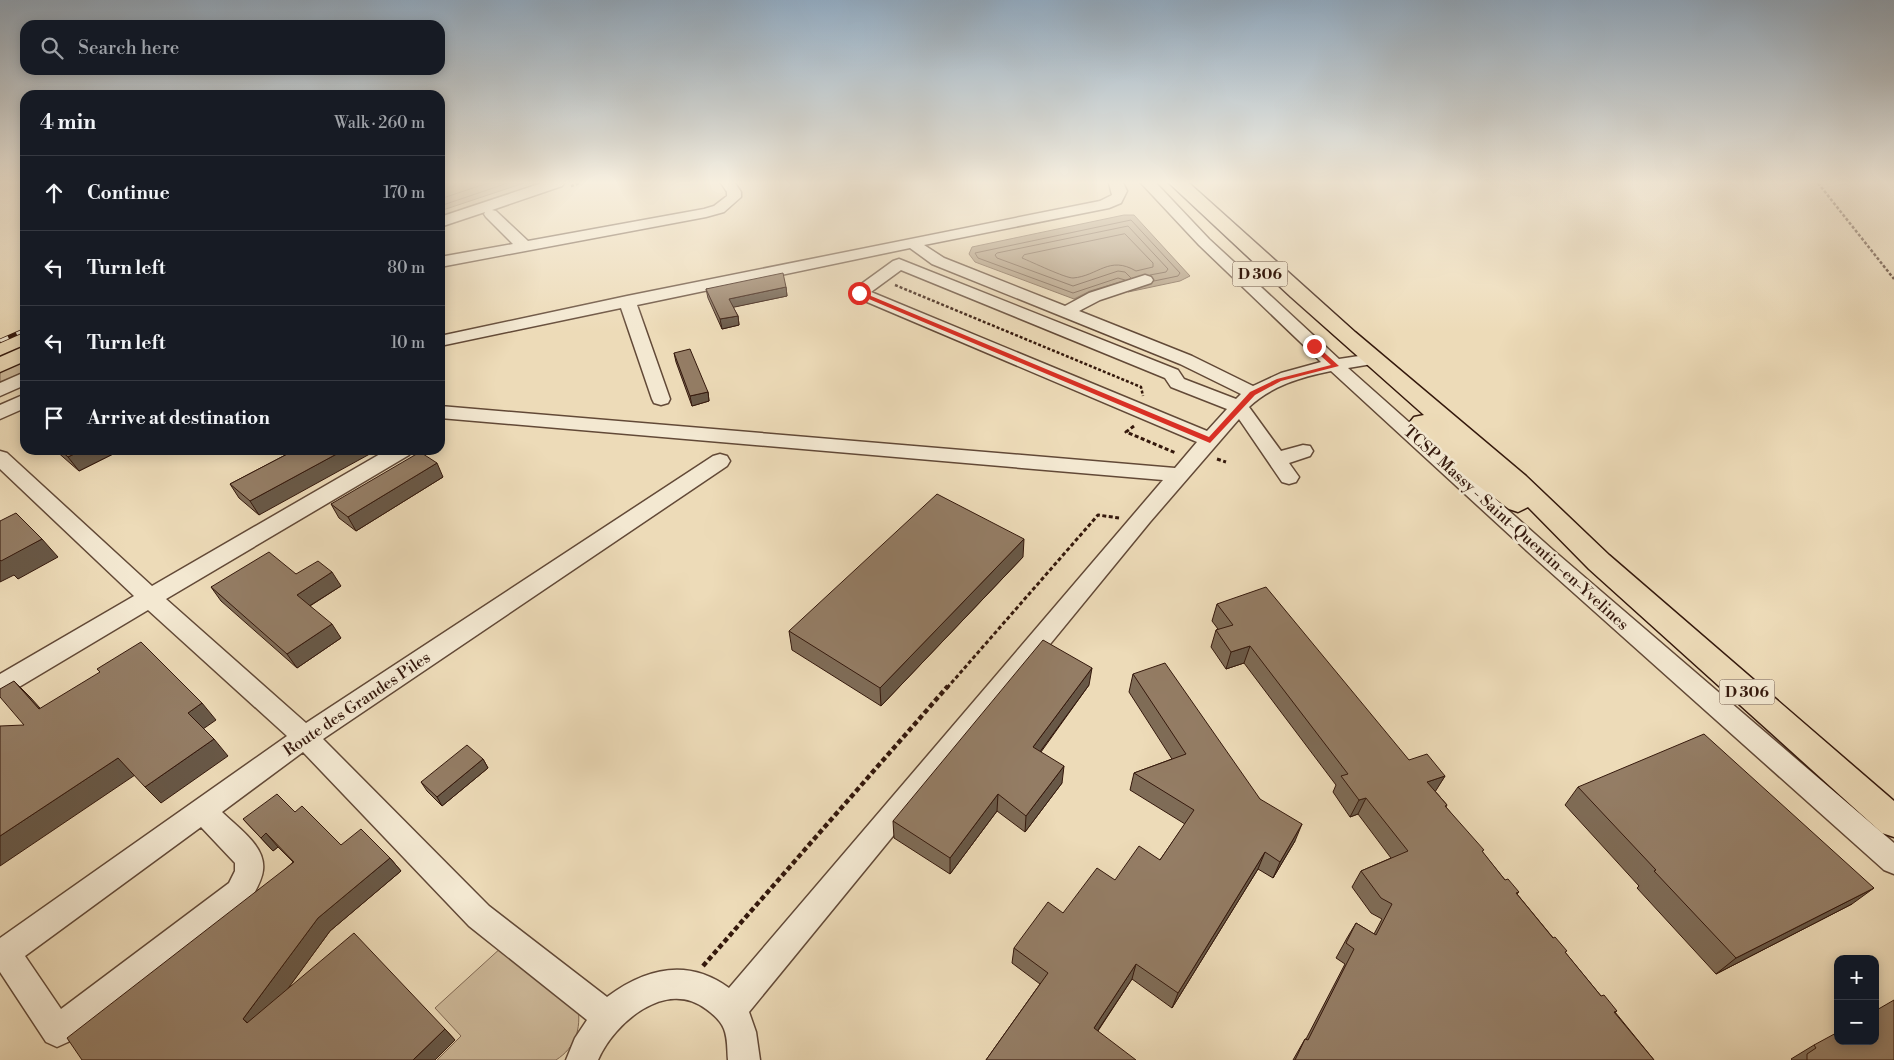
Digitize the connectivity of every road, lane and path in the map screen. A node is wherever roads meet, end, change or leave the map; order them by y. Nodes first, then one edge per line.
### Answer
1 (511, 232) edge
2 (599, 232) edge
3 (966, 232) edge
4 (1195, 232) edge
5 (1215, 232) edge
6 (1227, 232) edge
7 (1857, 232) edge
8 (913, 243) junction
9 (525, 246) junction
10 (445, 261) edge
11 (1894, 279) edge
12 (1145, 280) dead end
13 (627, 302) junction
14 (1068, 312) junction
15 (445, 340) edge
16 (20, 344) edge
17 (0, 354) edge
18 (20, 355) edge
19 (1354, 362) junction
20 (0, 365) edge
21 (20, 380) edge
22 (0, 390) edge
23 (660, 399) dead end
24 (1246, 400) junction
25 (20, 403) edge
26 (0, 413) edge
27 (445, 420) edge
28 (1133, 426) dead end
29 (1210, 440) junction
30 (1303, 451) dead end
31 (393, 455) edge
32 (0, 458) edge
33 (1277, 460) junction
34 (720, 461) dead end
35 (1169, 474) junction
36 (1289, 477) dead end
37 (1120, 518) dead end
38 (150, 598) junction
39 (0, 686) edge
40 (305, 738) junction
41 (203, 811) junction
42 (1894, 822) edge
43 (1894, 861) edge
44 (2, 955) edge
45 (686, 985) junction
46 (730, 1011) junction
47 (607, 1016) junction
48 (582, 1060) edge
49 (744, 1060) edge

1 - 9 lane
2 - 9 lane
3 - 8 lane
4 - 19 lane, TCSP Massy - Saint-Quentin-en-Yvelines
5 - 19 main road, D 306
6 - 19 main road, D 306
7 - 11 path
8 - 13 lane
8 - 14 lane
9 - 10 lane
12 - 14 lane
13 - 15 lane
13 - 23 lane
14 - 24 lane
16 - 17 main road
18 - 20 main road
19 - 24 lane
19 - 42 main road, D 306
19 - 43 lane, TCSP Massy - Saint-Quentin-en-Yvelines
21 - 22 lane
24 - 29 lane
24 - 29 lane
24 - 33 lane
25 - 26 lane
27 - 35 lane
28 - 35 path
29 - 35 lane
30 - 33 lane
31 - 38 lane
32 - 38 lane
33 - 36 lane
34 - 40 lane, Route des Grandes Piles
35 - 46 lane
37 - 45 path
38 - 39 lane
38 - 40 lane
40 - 41 lane, Route des Grandes Piles
40 - 47 lane
41 - 44 lane, Route des Grandes Piles
41 - 44 lane
45 - 46 lane
45 - 47 lane
46 - 49 lane
47 - 48 lane

